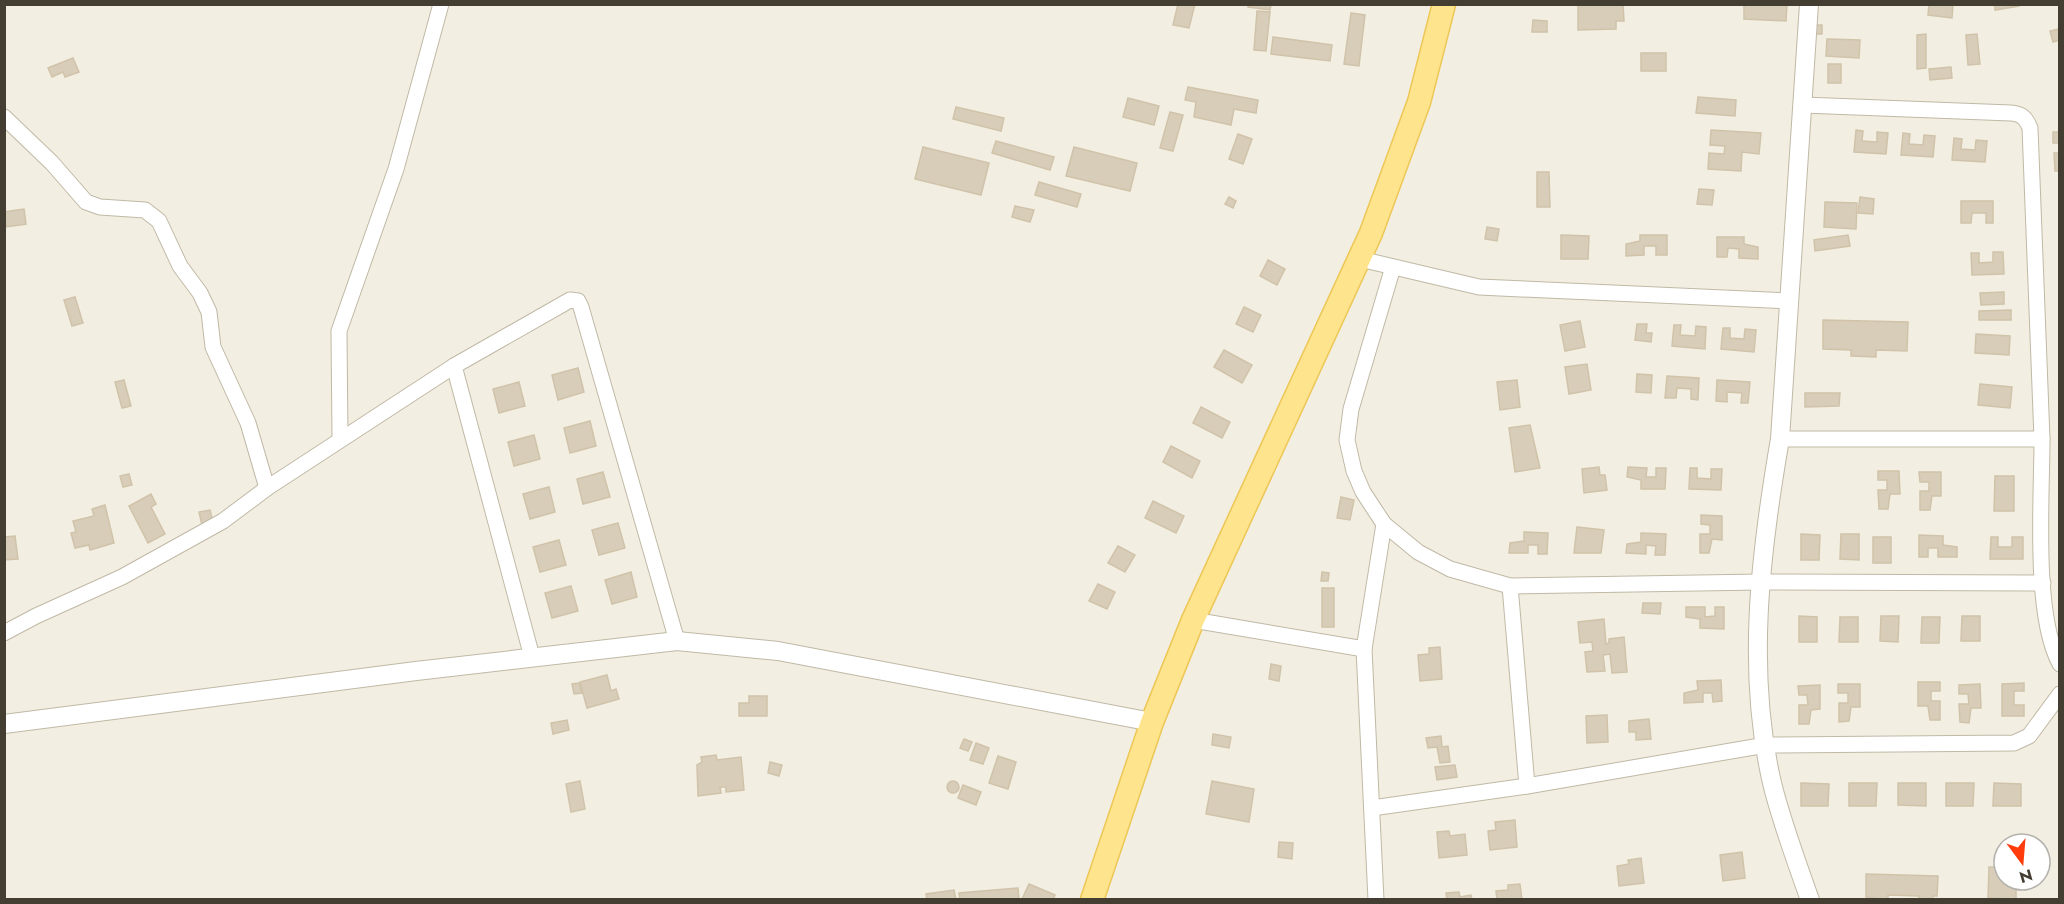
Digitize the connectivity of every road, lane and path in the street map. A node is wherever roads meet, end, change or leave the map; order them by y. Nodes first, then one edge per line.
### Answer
1 (441, 4) edge
2 (1444, 4) edge
3 (1809, 4) edge
4 (1803, 105) junction
5 (4, 117) edge
6 (1360, 260) junction
7 (1393, 267) junction
8 (1790, 301) junction
9 (454, 366) junction
10 (340, 439) junction
11 (1780, 439) junction
12 (2042, 439) junction
13 (267, 488) junction
14 (1384, 525) junction
15 (1761, 582) junction
16 (2043, 583) junction
17 (1510, 586) junction
18 (1193, 620) junction
19 (4, 633) edge
20 (677, 641) junction
21 (1365, 649) junction
22 (532, 657) junction
23 (2060, 664) edge
24 (2060, 694) edge
25 (1152, 722) junction
26 (4, 724) edge
27 (1766, 745) junction
28 (1527, 786) junction
29 (1372, 808) junction
30 (1092, 900) edge
31 (1376, 900) edge
32 (1810, 900) edge

1 - 10 street
2 - 6 main road
3 - 4 street
4 - 8 street
4 - 12 street
5 - 13 street
6 - 7 street
6 - 18 main road
7 - 8 street
7 - 14 street
8 - 11 street
9 - 10 street
9 - 20 street
9 - 22 street
10 - 13 street
11 - 12 street
11 - 15 street
12 - 16 street
13 - 19 street
14 - 17 street
14 - 21 street
15 - 16 street
15 - 17 street
15 - 27 street
16 - 23 street
17 - 28 street
18 - 21 street
18 - 25 main road
20 - 22 street
20 - 25 street
21 - 29 street
22 - 26 street
24 - 27 street
25 - 30 main road
27 - 28 street
27 - 32 street
28 - 29 street
29 - 31 street

